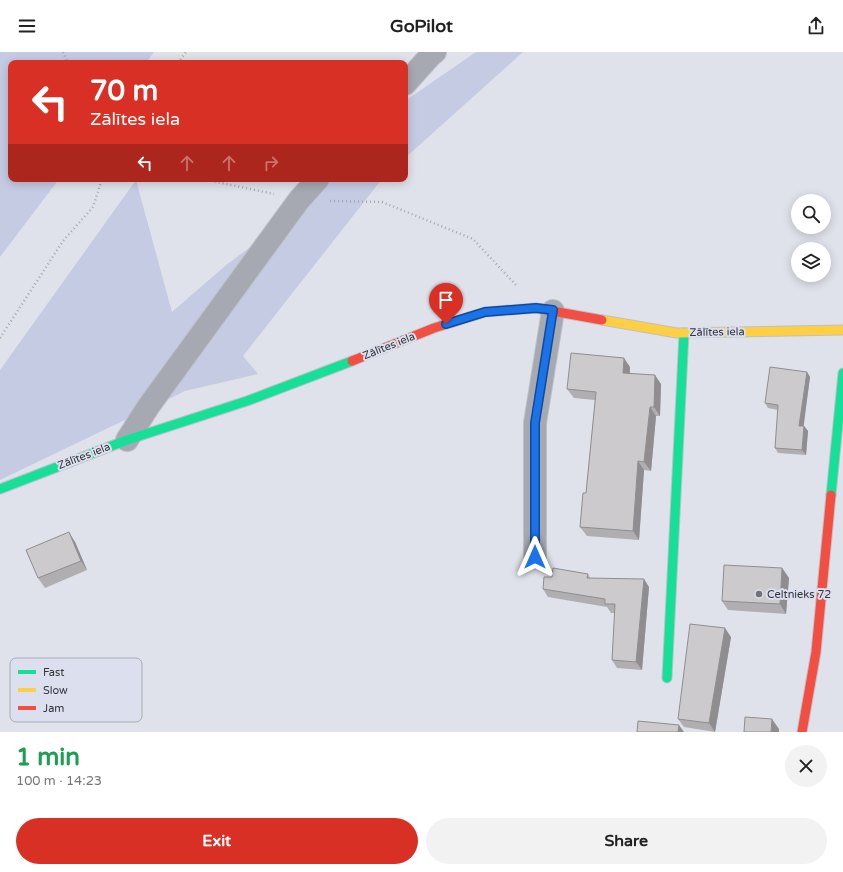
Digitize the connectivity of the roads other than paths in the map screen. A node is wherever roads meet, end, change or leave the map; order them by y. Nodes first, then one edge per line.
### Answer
1 (433, 53) edge
2 (408, 81) edge
3 (315, 182) edge
4 (545, 309) junction
5 (843, 330) edge
6 (684, 333) junction
7 (843, 373) edge
8 (127, 440) junction
9 (0, 489) edge
10 (535, 557) dead end
11 (667, 678) dead end
12 (802, 732) edge

1 - 2 street
3 - 8 street
4 - 6 street, Zālītes iela
4 - 8 street, Zālītes iela
4 - 10 street
5 - 6 street, Zālītes iela
6 - 11 street
7 - 12 street
8 - 9 street, Zālītes iela

